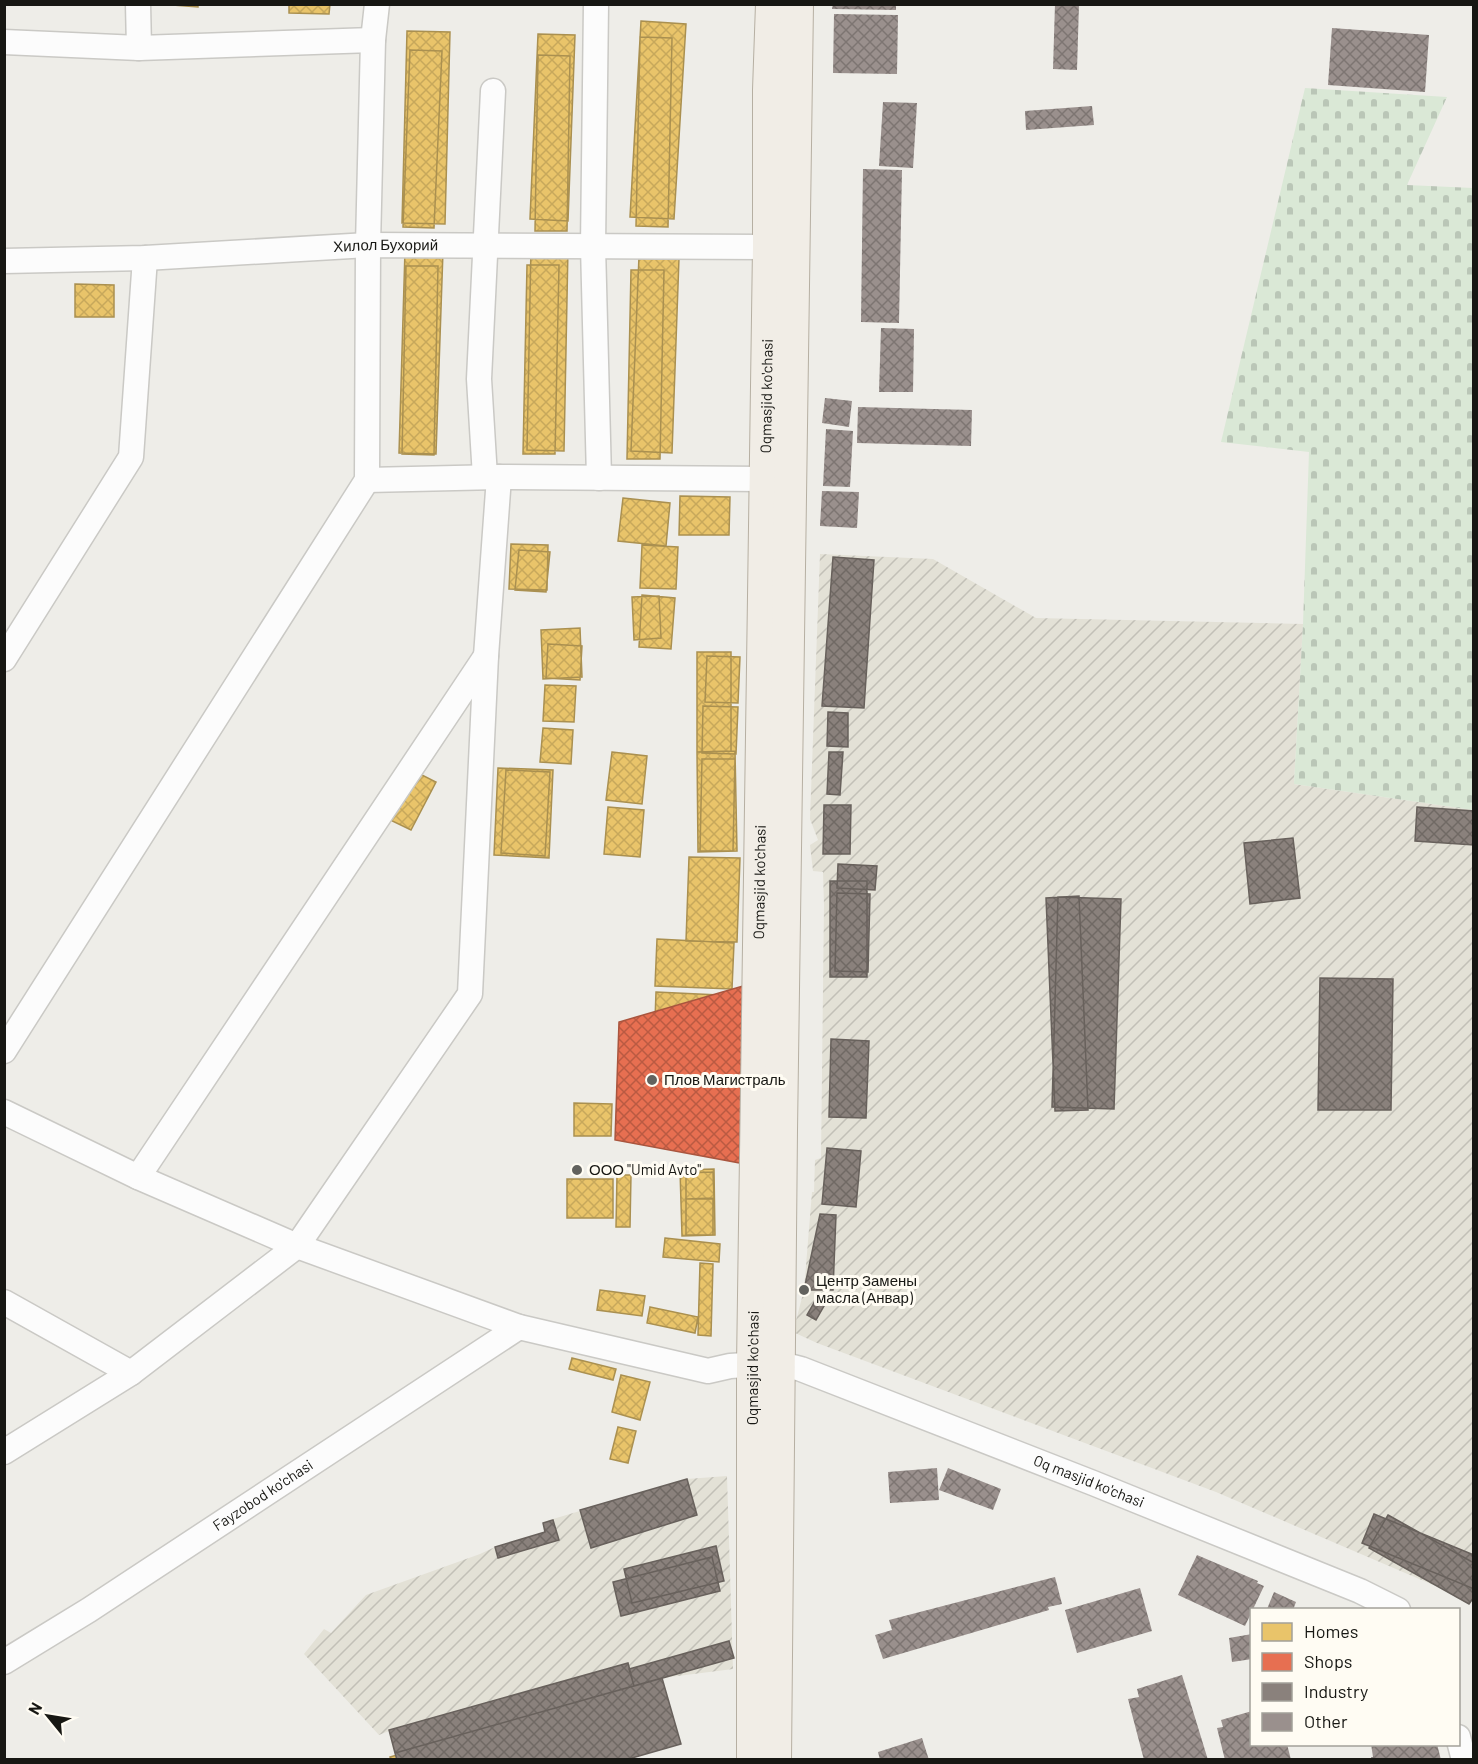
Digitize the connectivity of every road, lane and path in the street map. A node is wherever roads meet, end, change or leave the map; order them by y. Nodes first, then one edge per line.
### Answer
1 (138, 4) edge
2 (377, 4) edge
3 (596, 4) edge
4 (772, 4) edge
5 (798, 4) edge
6 (373, 40) junction
7 (4, 42) edge
8 (139, 48) junction
9 (493, 91) dead end
10 (783, 91) junction
11 (486, 244) junction
12 (368, 245) junction
13 (593, 246) junction
14 (769, 247) junction
15 (145, 258) junction
16 (4, 261) edge
17 (492, 477) junction
18 (599, 478) junction
19 (766, 479) junction
20 (367, 480) junction
21 (486, 656) junction
22 (4, 659) edge
23 (4, 1051) edge
24 (4, 1112) edge
25 (138, 1177) junction
26 (297, 1246) junction
27 (4, 1302) edge
28 (519, 1326) junction
29 (765, 1364) junction
30 (131, 1373) junction
31 (4, 1452) edge
32 (1394, 1608) edge
33 (4, 1662) edge
34 (1460, 1745) edge
35 (753, 1760) edge
36 (775, 1760) edge
37 (1464, 1760) edge

1 - 8 street
2 - 6 street
3 - 13 street
4 - 10 main road, Oqmasjid ko'chasi
5 - 10 main road, Oqmasjid ko'chasi
6 - 8 street
6 - 12 street
7 - 8 street
9 - 11 street
10 - 14 main road, Oqmasjid ko'chasi
10 - 29 main road, Oqmasjid ko'chasi
11 - 12 street, Хилол Бухорий
11 - 13 street, Хилол Бухорий
11 - 17 street
12 - 15 street, Хилол Бухорий
12 - 20 street
13 - 14 street, Хилол Бухорий
13 - 18 street
14 - 19 main road, Oqmasjid ko'chasi
15 - 16 street, Хилол Бухорий
15 - 22 street
17 - 18 street
17 - 20 street
17 - 21 street
18 - 19 street
19 - 29 main road, Oqmasjid ko'chasi
20 - 23 street
21 - 25 street
21 - 26 street
24 - 25 street
25 - 26 street
26 - 28 street
26 - 30 street
27 - 30 street
28 - 29 street
28 - 33 street, Fayzobod ko'chasi
29 - 32 street, Oq masjid ko'chasi
29 - 35 main road, Oqmasjid ko'chasi
29 - 36 main road, Oqmasjid ko'chasi
30 - 31 street
34 - 37 street

